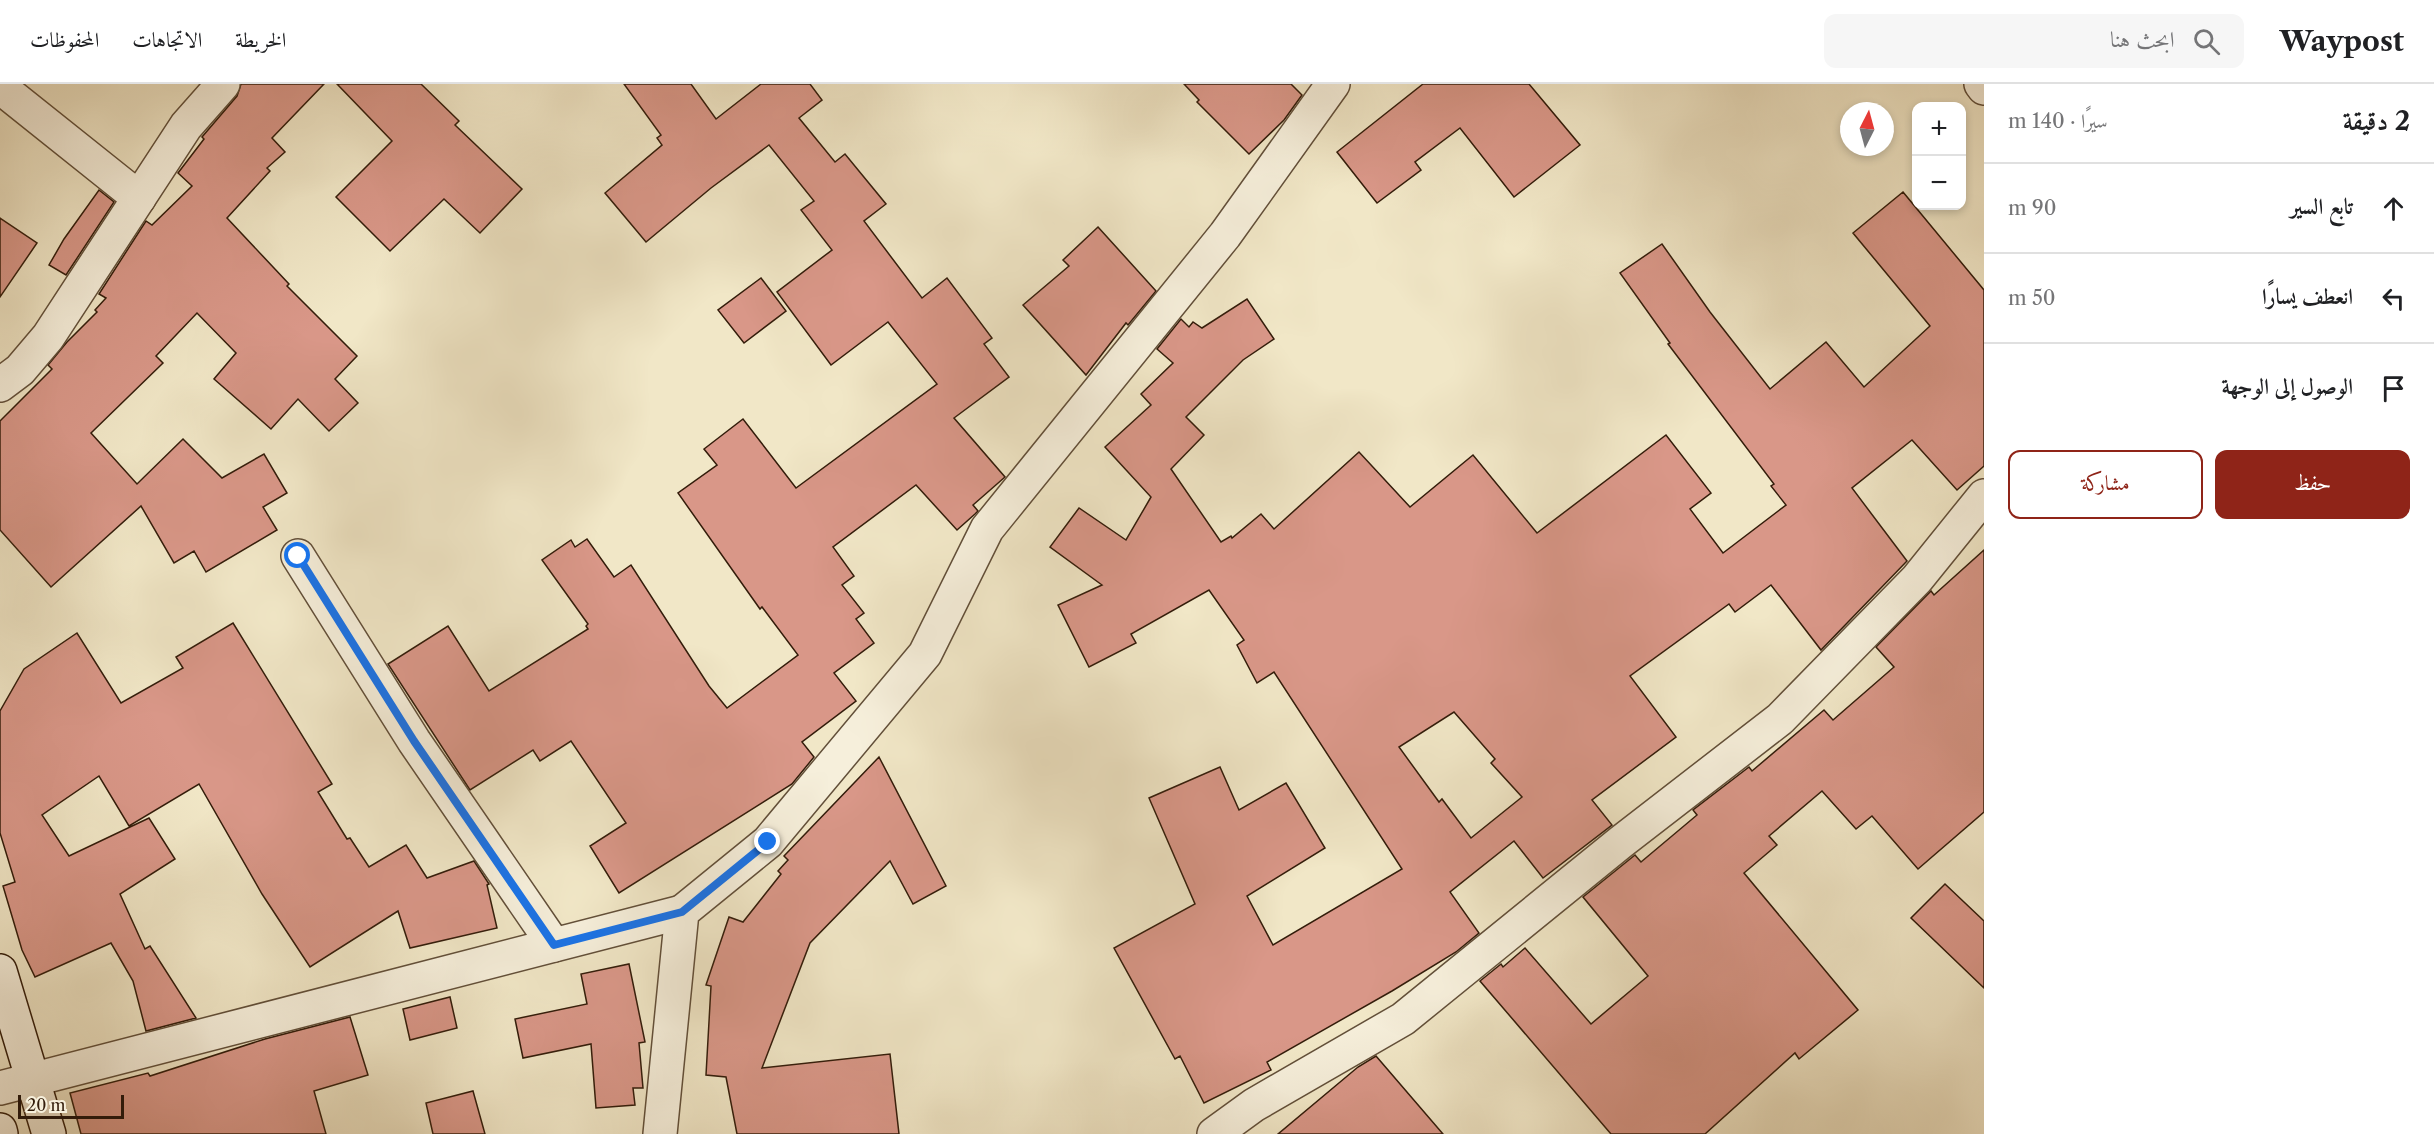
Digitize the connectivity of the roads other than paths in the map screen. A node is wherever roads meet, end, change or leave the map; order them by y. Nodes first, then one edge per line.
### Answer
1 (223, 84) edge
2 (1333, 84) edge
3 (1981, 84) edge
4 (0, 87) edge
5 (1984, 88) edge
6 (139, 198) junction
7 (0, 385) edge
8 (1984, 496) edge
9 (298, 556) dead end
10 (682, 912) junction
11 (554, 945) junction
12 (0, 971) edge
13 (34, 1078) junction
14 (0, 1088) edge
15 (49, 1134) edge
16 (660, 1134) edge
17 (1214, 1134) edge

1 - 6 street
2 - 10 street
3 - 5 street
4 - 6 street
6 - 7 street
8 - 17 street
9 - 11 street
10 - 11 street
10 - 16 street
11 - 13 street
12 - 13 street
13 - 14 street
13 - 15 street

